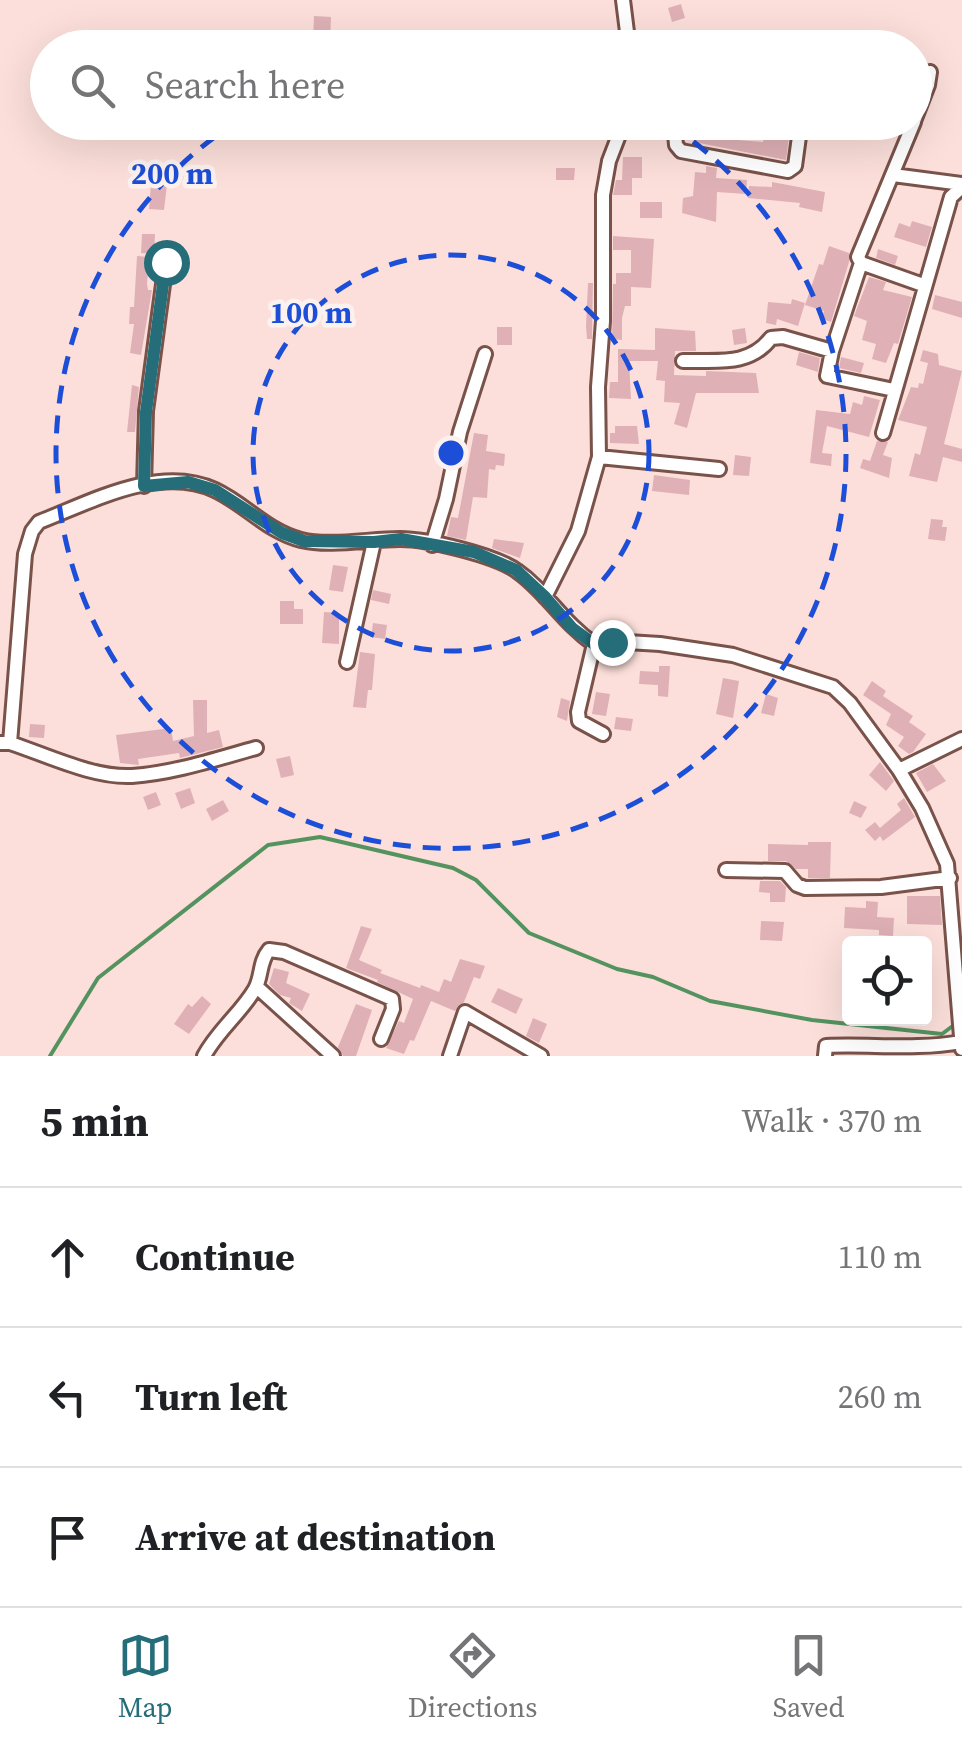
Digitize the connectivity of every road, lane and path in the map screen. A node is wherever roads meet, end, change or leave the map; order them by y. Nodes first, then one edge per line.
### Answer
1 (623, 0) edge
2 (627, 30) edge
3 (617, 140) edge
4 (676, 140) edge
5 (798, 140) edge
6 (907, 140) edge
7 (893, 175) junction
8 (962, 186) edge
9 (166, 262) dead end
10 (861, 263) junction
11 (924, 285) junction
12 (832, 351) junction
13 (485, 354) dead end
14 (683, 362) dead end
15 (894, 390) junction
16 (883, 433) dead end
17 (600, 456) junction
18 (720, 469) dead end
19 (144, 486) junction
20 (374, 542) junction
21 (432, 544) junction
22 (545, 597) junction
23 (594, 644) junction
24 (347, 662) dead end
25 (603, 734) dead end
26 (962, 739) edge
27 (5, 743) edge
28 (256, 748) dead end
29 (899, 770) junction
30 (726, 870) dead end
31 (950, 878) junction
32 (257, 987) junction
33 (382, 1039) dead end
34 (961, 1043) edge
35 (204, 1056) edge
36 (333, 1056) edge
37 (450, 1056) edge
38 (541, 1056) edge
39 (825, 1056) edge

1 - 2 street
3 - 17 street
4 - 5 street
6 - 7 street
7 - 8 street
7 - 10 street
8 - 11 street
9 - 19 street
10 - 11 street
10 - 12 street
11 - 15 street
12 - 14 street
12 - 15 street
13 - 21 street
15 - 16 street
17 - 18 street
17 - 22 street
19 - 20 street
19 - 27 street
20 - 21 street
20 - 24 street
21 - 22 street
22 - 23 street
23 - 25 street
23 - 29 street
26 - 29 street
27 - 28 street
29 - 31 street
30 - 31 street
31 - 34 street
32 - 33 street
32 - 35 street
32 - 36 street
34 - 39 street
37 - 38 street

